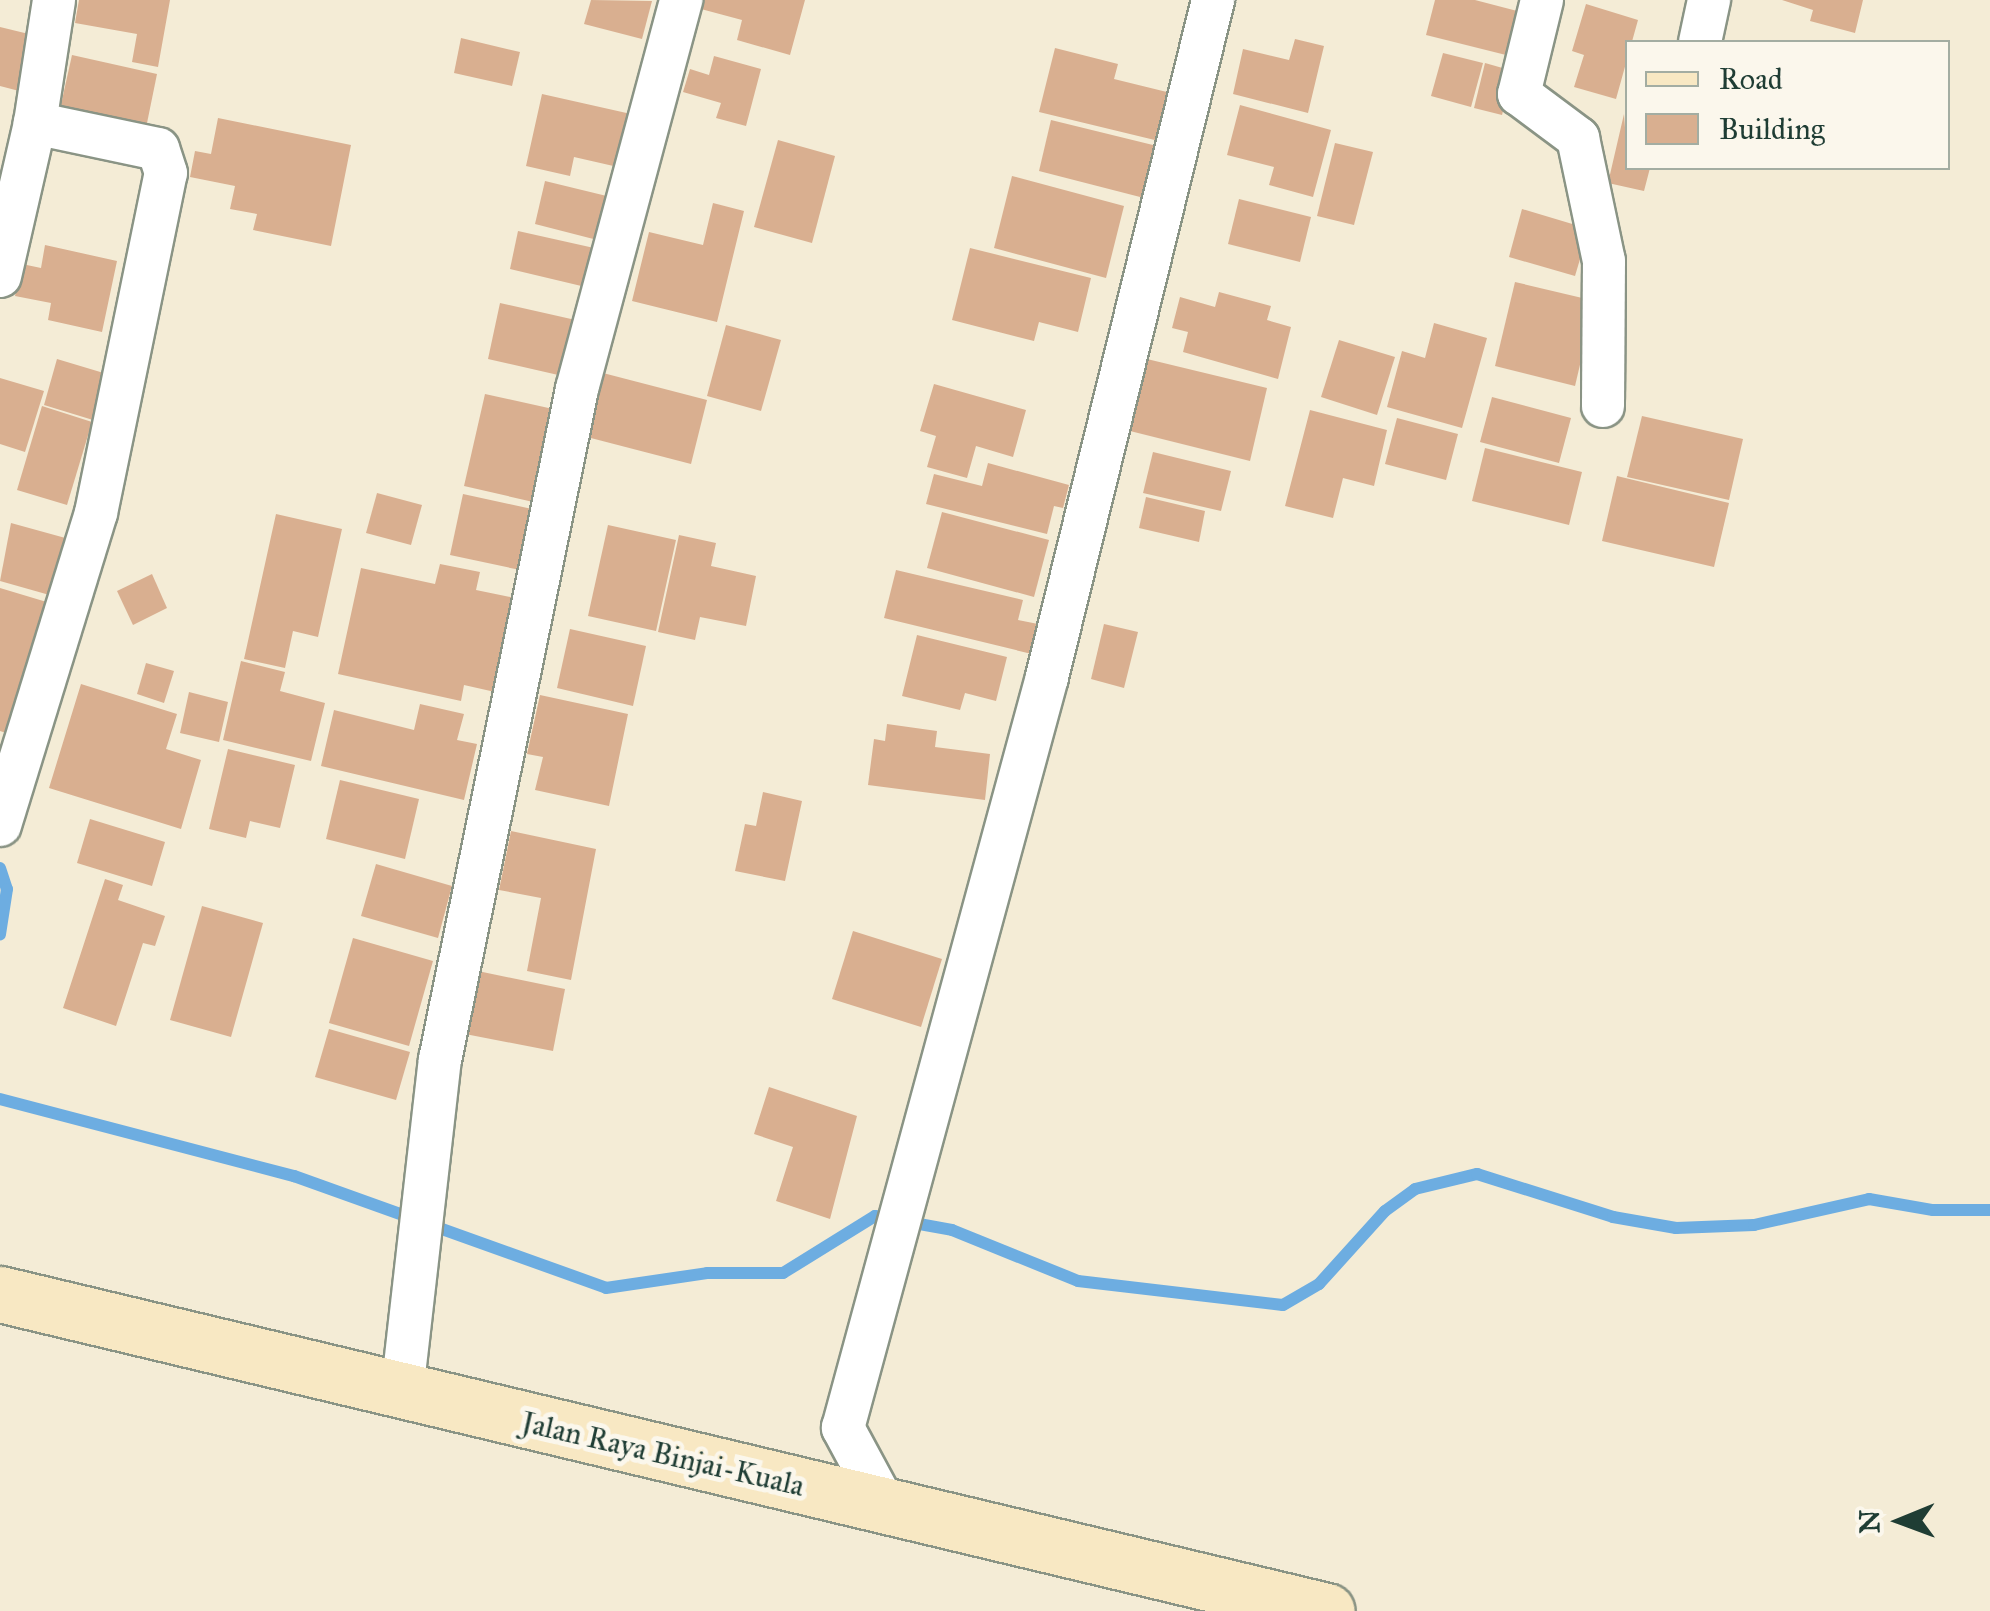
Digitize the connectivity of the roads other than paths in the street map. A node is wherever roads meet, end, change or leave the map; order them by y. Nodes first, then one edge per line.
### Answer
1 (54, 0) edge
2 (681, 0) edge
3 (1214, 0) edge
4 (1542, 0) edge
5 (1710, 0) edge
6 (1700, 40) edge
7 (35, 124) junction
8 (0, 276) edge
9 (1603, 406) dead end
10 (0, 825) edge
11 (0, 1294) edge
12 (402, 1392) junction
13 (885, 1506) junction
14 (1327, 1611) edge

1 - 7 street
2 - 12 street
3 - 13 street
4 - 9 street
5 - 6 street
7 - 8 street
7 - 10 street
11 - 12 main road, Jalan Raya Binjai-Kuala
12 - 13 main road, Jalan Raya Binjai-Kuala
13 - 14 main road, Jalan Raya Binjai-Kuala

